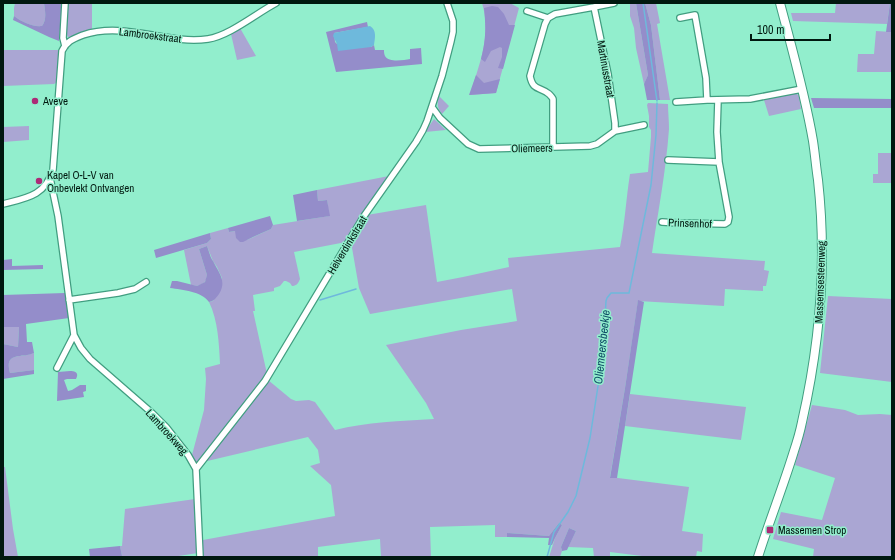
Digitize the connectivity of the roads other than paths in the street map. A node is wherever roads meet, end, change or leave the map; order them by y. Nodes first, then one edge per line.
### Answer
1 (65, 3) edge
2 (276, 3) edge
3 (447, 3) edge
4 (614, 3) edge
5 (780, 3) edge
6 (594, 7) junction
7 (527, 11) dead end
8 (548, 18) junction
9 (680, 18) dead end
10 (65, 46) junction
11 (802, 89) junction
12 (707, 100) junction
13 (718, 100) junction
14 (676, 102) dead end
15 (432, 108) junction
16 (644, 126) dead end
17 (616, 132) junction
18 (553, 147) junction
19 (668, 160) dead end
20 (719, 162) junction
21 (50, 178) junction
22 (3, 204) edge
23 (662, 222) dead end
24 (146, 282) dead end
25 (69, 300) junction
26 (74, 335) junction
27 (57, 368) dead end
28 (196, 469) junction
29 (200, 557) edge
30 (758, 557) edge

1 - 10 street
2 - 10 street, Lambroekstraat
3 - 15 street, Helverdinkstraat
4 - 6 street
5 - 11 main road, Massemsesteenweg
6 - 8 street
6 - 17 street, Martinusstraat
7 - 8 street
8 - 18 street
9 - 12 street
10 - 21 street
11 - 13 street
11 - 30 main road, Massemsesteenweg
12 - 13 street
12 - 14 street
13 - 20 street, Prinsenhof
15 - 18 street, Oliemeers
15 - 28 street, Helverdinkstraat
16 - 17 street, Oliemeers
17 - 18 street, Oliemeers
19 - 20 street
20 - 23 street, Prinsenhof
21 - 22 street
21 - 25 street, Lambroekweg
24 - 25 street
25 - 26 street, Lambroekweg
26 - 27 street
26 - 28 street, Lambroekweg
28 - 29 street, Lambroekweg

